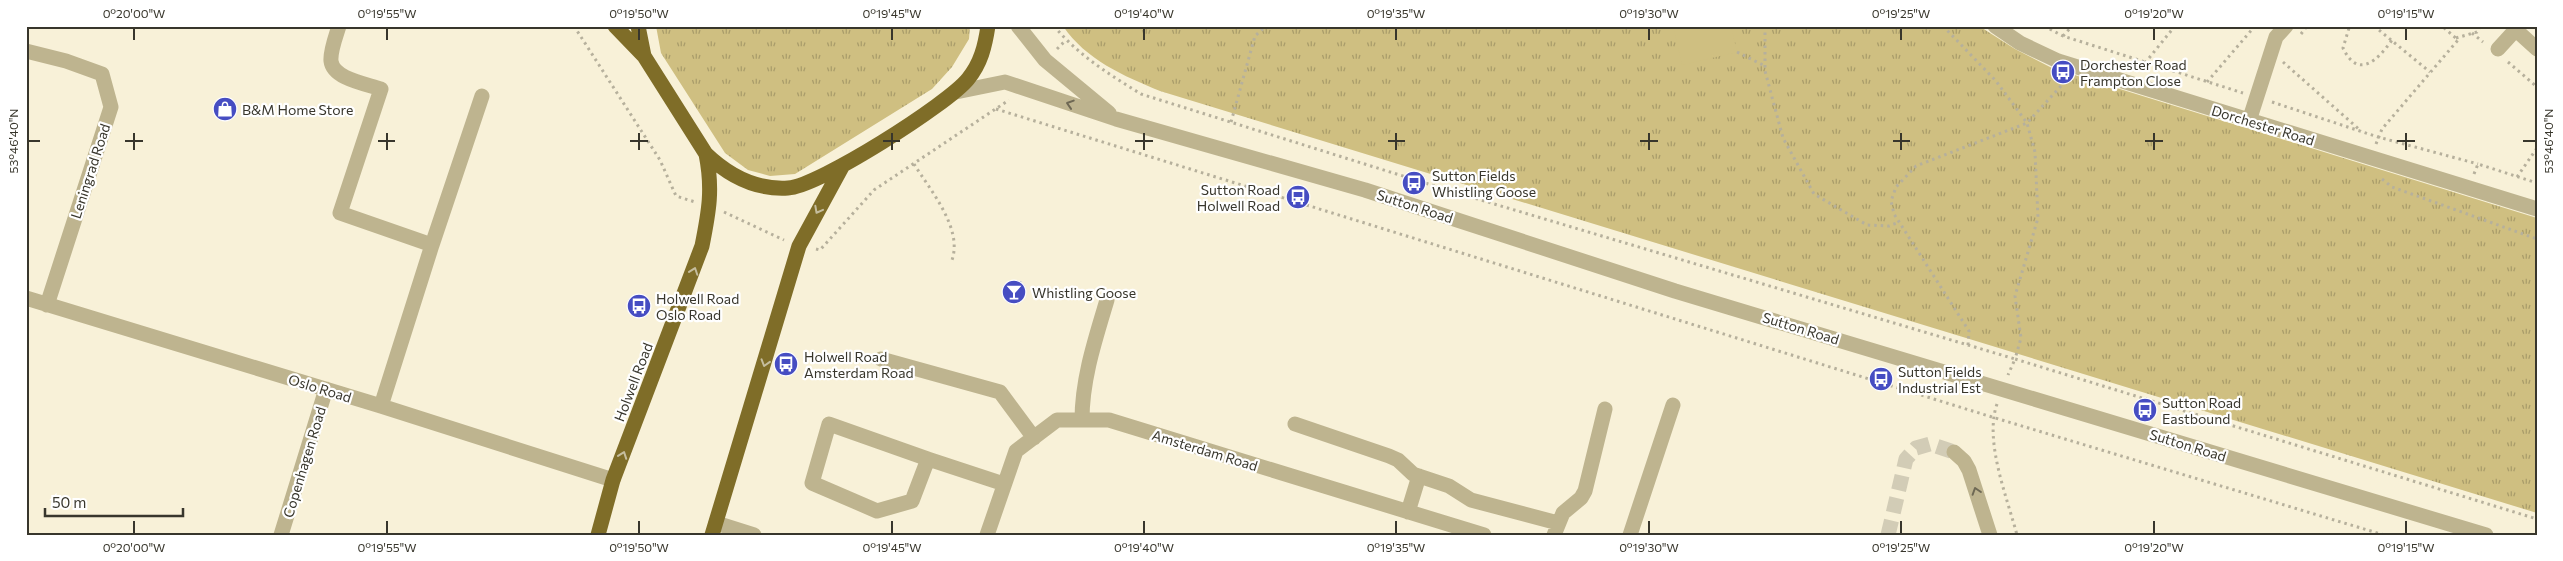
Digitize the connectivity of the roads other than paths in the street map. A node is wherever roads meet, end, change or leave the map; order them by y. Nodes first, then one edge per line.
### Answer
1 (339, 26) edge
2 (615, 26) edge
3 (638, 26) edge
4 (988, 26) edge
5 (1018, 26) edge
6 (1995, 26) edge
7 (2286, 26) edge
8 (2517, 28) edge
9 (2498, 49) dead end
10 (2537, 49) edge
11 (26, 51) edge
12 (644, 56) junction
13 (956, 92) junction
14 (482, 96) dead end
15 (1116, 119) junction
16 (2249, 121) junction
17 (706, 154) junction
18 (842, 167) junction
19 (2537, 209) edge
20 (432, 244) junction
21 (26, 298) edge
22 (1107, 300) dead end
23 (47, 305) junction
24 (881, 359) dead end
25 (326, 389) junction
26 (1673, 405) dead end
27 (380, 406) junction
28 (1605, 409) dead end
29 (1082, 420) junction
30 (1295, 424) dead end
31 (1034, 438) junction
32 (1954, 452) tunnel mouth
33 (928, 459) junction
34 (1419, 476) junction
35 (613, 480) junction
36 (1004, 484) junction
37 (1408, 512) junction
38 (714, 529) edge
39 (1556, 529) edge
40 (281, 535) edge
41 (598, 535) edge
42 (754, 535) edge
43 (987, 535) edge
44 (1484, 535) edge
45 (1630, 535) edge
46 (1990, 535) edge
47 (2486, 535) edge

1 - 20 street
2 - 12 highway
3 - 12 highway
4 - 13 highway
5 - 15 street, Sutton Road
6 - 16 street, Dorchester Road
7 - 16 street
8 - 9 street
8 - 10 street
11 - 23 street, Leningrad Road
12 - 17 highway
15 -> 13 street, Sutton Road
13 - 18 highway
14 - 20 street
15 - 47 street, Sutton Road
16 - 19 street, Dorchester Road
17 - 18 highway
35 -> 17 highway, Holwell Road
18 -> 38 highway
20 - 27 street
21 - 23 street, Oslo Road
22 - 29 street
23 - 25 street, Oslo Road
24 - 31 street
25 - 27 street, Oslo Road
25 - 40 street, Copenhagen Road
26 - 45 street
27 - 35 street, Oslo Road
28 - 39 street
29 - 31 street, Amsterdam Road
29 - 37 street, Amsterdam Road
30 - 34 street
31 - 36 street, Amsterdam Road
46 -> 32 street
33 - 33 street
33 - 36 street
34 - 37 street
34 - 39 street
35 - 41 highway, Holwell Road
36 - 43 street, Amsterdam Road
37 - 44 street, Amsterdam Road
38 - 42 street

